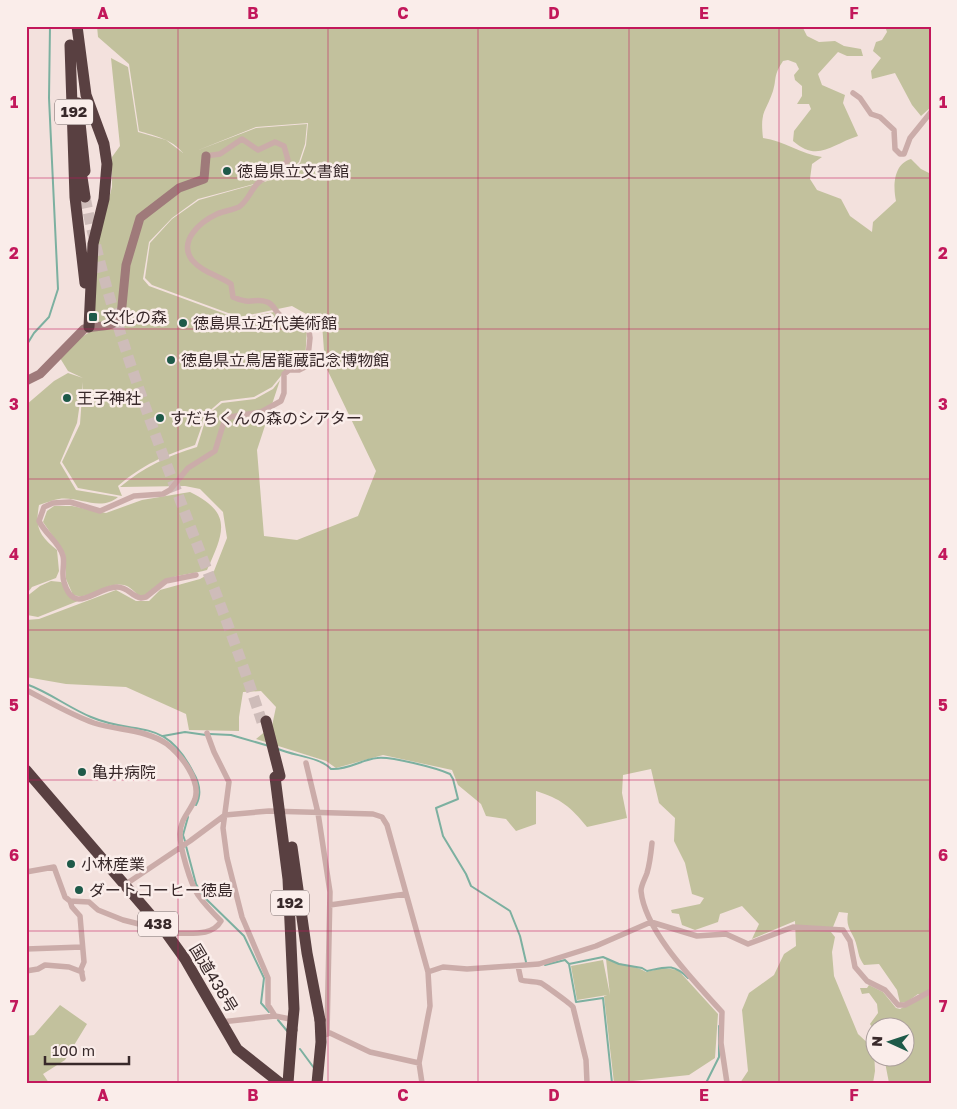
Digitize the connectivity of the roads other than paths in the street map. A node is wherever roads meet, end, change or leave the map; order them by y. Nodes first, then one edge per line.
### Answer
1 (70, 26) edge
2 (76, 26) edge
3 (70, 45) junction
4 (853, 93) dead end
5 (931, 112) edge
6 (206, 156) joint
7 (87, 328) junction
8 (26, 381) edge
9 (196, 575) dead end
10 (26, 690) edge
11 (264, 722) tunnel mouth
12 (207, 733) dead end
13 (306, 763) dead end
14 (26, 770) edge
15 (277, 777) junction
16 (318, 813) junction
17 (225, 815) junction
18 (652, 843) dead end
19 (182, 847) junction
20 (26, 872) edge
21 (126, 884) junction
22 (406, 894) junction
23 (70, 901) junction
24 (330, 905) junction
25 (931, 920) edge
26 (652, 922) junction
27 (158, 924) junction
28 (931, 930) edge
29 (167, 934) junction
30 (82, 947) junction
31 (26, 949) edge
32 (518, 966) junction
33 (26, 971) edge
34 (82, 972) junction
35 (428, 972) junction
36 (83, 979) dead end
37 (931, 991) edge
38 (275, 1016) junction
39 (221, 1022) junction
40 (289, 1022) junction
41 (324, 1035) junction
42 (419, 1063) junction
43 (273, 1081) edge
44 (288, 1083) edge
45 (317, 1083) edge
46 (422, 1083) edge
47 (587, 1083) edge
48 (727, 1083) edge

1 - 3 highway, 192
2 - 3 highway, 192
2 - 7 highway
3 - 7 highway
4 - 5 street
6 - 7 street
6 - 9 street
7 - 8 street
10 - 19 street
11 - 15 highway, 192
12 - 17 street
13 - 16 street
14 - 21 highway, 国道438号 / 438
15 - 40 highway, 192, bridge
15 - 41 highway, 192, bridge
16 - 17 street
16 - 22 street
16 - 24 street
17 - 19 street
17 - 38 street
18 - 26 street
19 - 21 street
19 - 29 street
20 - 23 street
21 - 27 highway, 国道438号 / 438
22 - 24 street
22 - 35 street
23 - 27 street
23 - 30 street
24 - 41 street
25 - 28 street
26 - 32 street
26 - 37 street
26 - 48 street
27 - 29 highway, 国道438号 / 438
29 - 39 highway, 国道438号 / 438
30 - 31 street
30 - 34 street
32 - 35 street
32 - 47 street
33 - 34 street
34 - 36 street
35 - 42 street
38 - 39 street
38 - 40 street
39 - 43 highway, 国道438号 / 438
40 - 44 highway, 192
41 - 42 street
41 - 45 highway, 192
42 - 46 street

